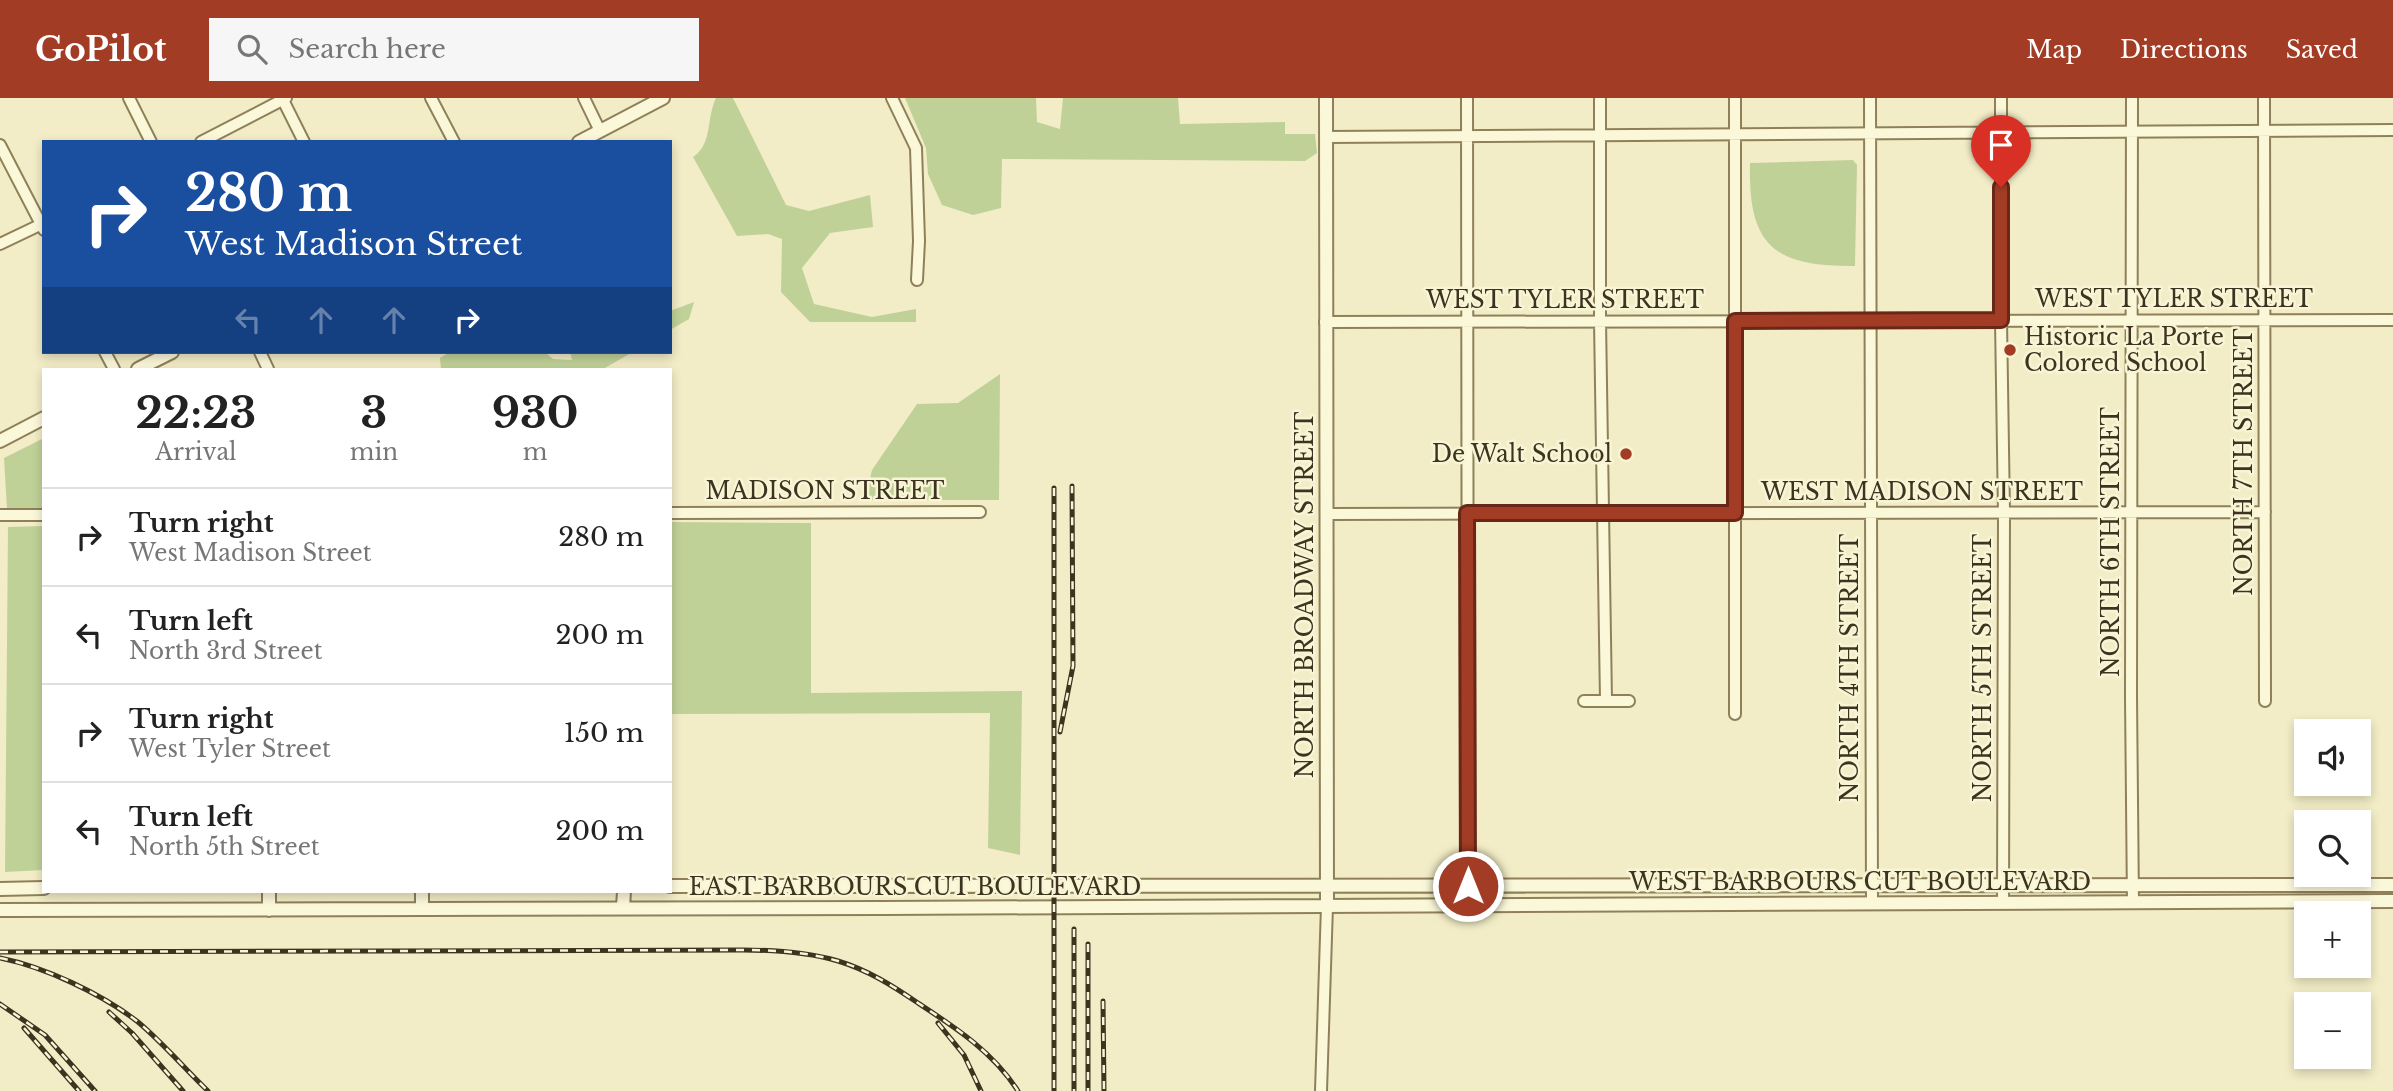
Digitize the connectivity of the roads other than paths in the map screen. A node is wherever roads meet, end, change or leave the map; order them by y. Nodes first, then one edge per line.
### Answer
1 (129, 98) edge
2 (431, 98) edge
3 (583, 98) edge
4 (663, 98) edge
5 (892, 98) edge
6 (1326, 98) edge
7 (1467, 98) edge
8 (1600, 98) edge
9 (1735, 98) edge
10 (1870, 98) edge
11 (2001, 98) edge
12 (2132, 98) edge
13 (2264, 98) edge
14 (283, 99) edge
15 (2393, 130) edge
16 (600, 131) junction
17 (2264, 131) junction
18 (2133, 132) junction
19 (2001, 133) junction
20 (1735, 134) junction
21 (1871, 134) junction
22 (1467, 136) junction
23 (1600, 136) junction
24 (1326, 137) junction
25 (150, 140) edge
26 (205, 140) edge
27 (303, 140) edge
28 (453, 140) edge
29 (583, 140) edge
30 (0, 145) edge
31 (42, 224) edge
32 (42, 226) edge
33 (0, 244) edge
34 (918, 280) dead end
35 (2001, 320) junction
36 (2133, 320) junction
37 (2264, 320) junction
38 (2393, 320) edge
39 (1466, 321) junction
40 (1600, 321) junction
41 (1735, 321) junction
42 (1870, 321) junction
43 (1325, 322) junction
44 (168, 354) edge
45 (140, 368) edge
46 (42, 419) edge
47 (0, 441) edge
48 (980, 512) dead end
49 (2131, 512) junction
50 (2265, 512) junction
51 (672, 513) edge
52 (1327, 513) junction
53 (1467, 513) junction
54 (1603, 513) junction
55 (1735, 513) junction
56 (2004, 513) junction
57 (1871, 514) junction
58 (0, 515) edge
59 (42, 515) edge
60 (1584, 701) dead end
61 (1606, 701) junction
62 (1629, 701) dead end
63 (2265, 701) dead end
64 (1735, 714) dead end
65 (1647, 885) junction
66 (1733, 885) junction
67 (1871, 885) junction
68 (2003, 885) junction
69 (2133, 885) junction
70 (2393, 885) edge
71 (672, 886) edge
72 (883, 886) junction
73 (1098, 886) junction
74 (1327, 886) junction
75 (1468, 886) junction
76 (42, 888) edge
77 (0, 889) edge
78 (269, 893) edge
79 (422, 893) edge
80 (624, 893) edge
81 (2393, 901) edge
82 (2003, 902) junction
83 (1733, 903) junction
84 (1872, 903) junction
85 (2133, 903) junction
86 (1646, 904) junction
87 (1327, 906) junction
88 (1098, 907) junction
89 (422, 908) junction
90 (623, 908) junction
91 (883, 908) junction
92 (0, 909) edge
93 (269, 910) junction
94 (1321, 1091) edge

1 - 25 street
2 - 28 street
3 - 16 street
4 - 16 street
5 - 34 street
6 - 24 street, NORTH BROADWAY STREET
7 - 22 street
8 - 23 street
9 - 20 street
10 - 21 street, NORTH 4TH STREET
11 - 19 street, NORTH 5TH STREET
12 - 18 street, NORTH 6TH STREET
13 - 17 street, NORTH 7TH STREET
14 - 26 street
14 - 27 street
15 - 17 street
16 - 29 street
17 - 18 street
17 - 37 street, NORTH 7TH STREET
18 - 19 street
18 - 36 street, NORTH 6TH STREET
19 - 21 street
19 - 35 street, NORTH 5TH STREET
20 - 21 street
20 - 23 street
20 - 41 street
21 - 42 street, NORTH 4TH STREET
22 - 23 street
22 - 24 street
22 - 39 street
23 - 40 street
24 - 43 street, NORTH BROADWAY STREET
30 - 31 street
32 - 33 street
35 - 36 street, WEST TYLER STREET
35 - 42 street, WEST TYLER STREET
35 - 56 street, NORTH 5TH STREET
36 - 37 street, WEST TYLER STREET
36 - 49 street, NORTH 6TH STREET
37 - 38 street, WEST TYLER STREET
37 - 50 street, NORTH 7TH STREET
39 - 40 street, WEST TYLER STREET
39 - 43 street, WEST TYLER STREET
39 - 53 street
40 - 41 street, WEST TYLER STREET
40 - 54 street
41 - 42 street, WEST TYLER STREET
41 - 55 street
42 - 57 street, NORTH 4TH STREET
43 - 52 street, NORTH BROADWAY STREET
44 - 45 street
46 - 47 street
48 - 51 street, MADISON STREET
49 - 50 street, WEST MADISON STREET
49 - 56 street, WEST MADISON STREET
49 - 69 street, NORTH 6TH STREET
50 - 63 street, NORTH 7TH STREET
52 - 53 street, WEST MADISON STREET
52 - 74 street, NORTH BROADWAY STREET
53 - 54 street, WEST MADISON STREET
53 - 75 street
54 - 55 street, WEST MADISON STREET
54 - 61 street
55 - 57 street, WEST MADISON STREET
55 - 64 street
56 - 57 street, WEST MADISON STREET
56 - 68 street, NORTH 5TH STREET
57 - 67 street, NORTH 4TH STREET
58 - 59 street
60 - 61 street
61 - 62 street
65 - 66 street, WEST BARBOURS CUT BOULEVARD
65 - 75 street, WEST BARBOURS CUT BOULEVARD
65 - 86 street
66 - 67 street, WEST BARBOURS CUT BOULEVARD
66 - 83 street
67 - 68 street, WEST BARBOURS CUT BOULEVARD
67 - 84 street, NORTH 4TH STREET
68 - 69 street, WEST BARBOURS CUT BOULEVARD
68 - 82 street, NORTH 5TH STREET
69 - 70 street, WEST BARBOURS CUT BOULEVARD
69 - 85 street, NORTH 6TH STREET
71 - 72 street, EAST BARBOURS CUT BOULEVARD
72 - 73 street, EAST BARBOURS CUT BOULEVARD
72 - 91 street
73 - 74 street, EAST BARBOURS CUT BOULEVARD
73 - 88 street
74 - 75 street, WEST BARBOURS CUT BOULEVARD
74 - 87 street, NORTH BROADWAY STREET
76 - 77 street
78 - 93 street
79 - 89 street
80 - 90 street
81 - 85 street, WEST BARBOURS CUT BOULEVARD
82 - 84 street, WEST BARBOURS CUT BOULEVARD
82 - 85 street, WEST BARBOURS CUT BOULEVARD
83 - 84 street, WEST BARBOURS CUT BOULEVARD
83 - 86 street, WEST BARBOURS CUT BOULEVARD
86 - 87 street, WEST BARBOURS CUT BOULEVARD
87 - 88 street, EAST BARBOURS CUT BOULEVARD
87 - 94 street, NORTH BROADWAY STREET
88 - 91 street, EAST BARBOURS CUT BOULEVARD
89 - 90 street, EAST BARBOURS CUT BOULEVARD
89 - 93 street, EAST BARBOURS CUT BOULEVARD
90 - 91 street, EAST BARBOURS CUT BOULEVARD
92 - 93 street, EAST BARBOURS CUT BOULEVARD

